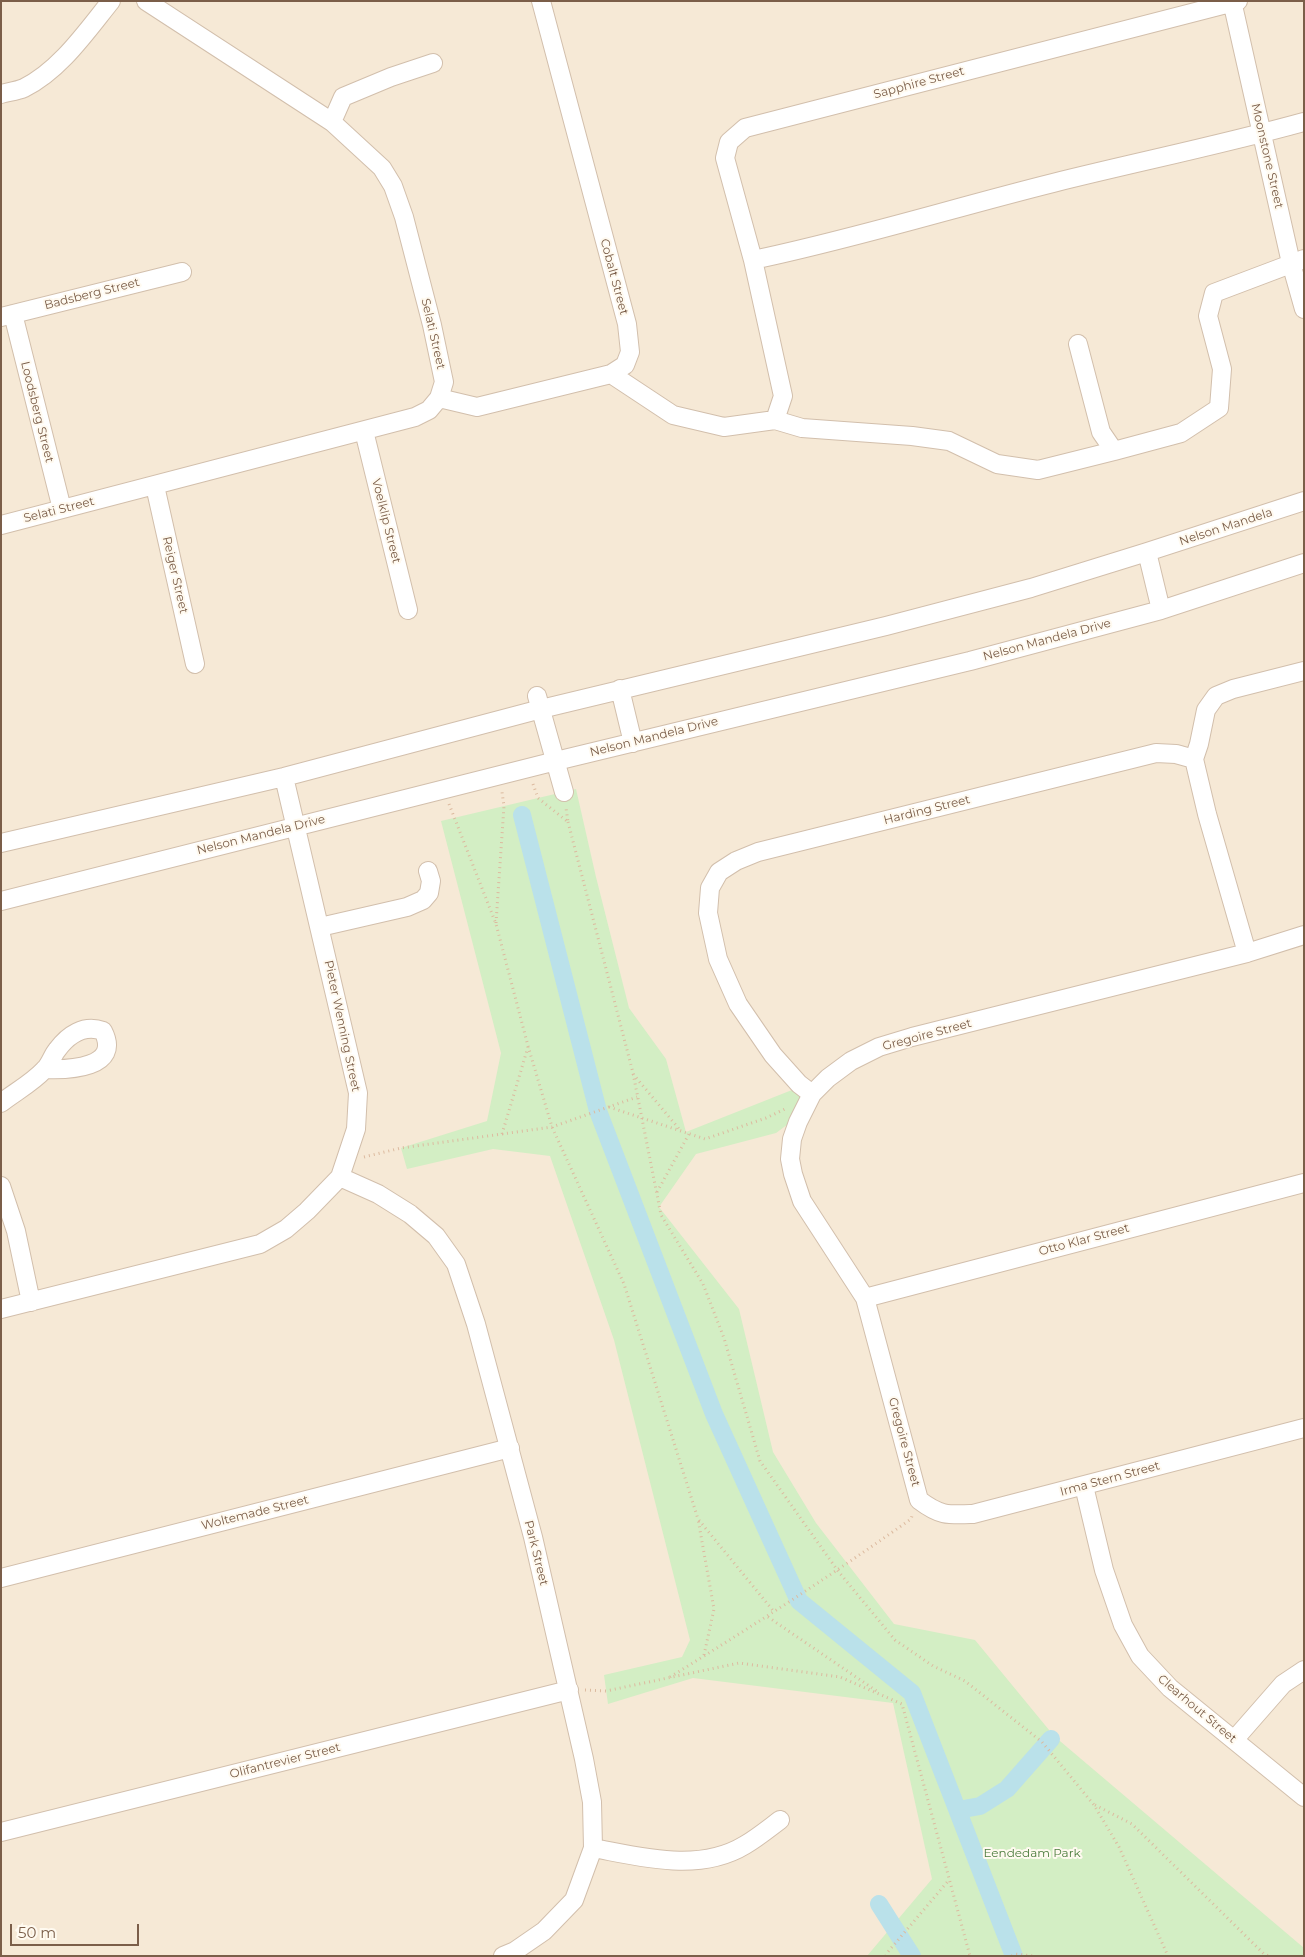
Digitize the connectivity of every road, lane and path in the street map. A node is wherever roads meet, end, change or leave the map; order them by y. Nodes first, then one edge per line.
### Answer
1 (111, 1) edge
2 (146, 1) edge
3 (541, 1) edge
4 (1234, 2) edge
5 (433, 63) dead end
6 (1, 94) edge
7 (332, 122) junction
8 (1304, 122) edge
9 (1262, 134) junction
10 (752, 260) junction
11 (1297, 261) edge
12 (182, 272) dead end
13 (1304, 309) edge
14 (7, 316) edge
15 (1078, 344) dead end
16 (611, 374) junction
17 (439, 398) junction
18 (775, 420) junction
19 (364, 432) junction
20 (1114, 451) junction
21 (155, 486) junction
22 (1304, 501) edge
23 (62, 510) junction
24 (1, 525) edge
25 (1147, 552) junction
26 (1304, 563) edge
27 (408, 610) dead end
28 (1162, 610) junction
29 (195, 664) dead end
30 (1304, 670) edge
31 (620, 689) junction
32 (539, 703) junction
33 (633, 742) junction
34 (1194, 759) junction
35 (556, 761) junction
36 (499, 776) junction
37 (284, 777) junction
38 (444, 790) junction
39 (564, 792) dead end
40 (568, 822) dead end
41 (295, 826) junction
42 (1, 843) edge
43 (428, 872) dead end
44 (1, 901) edge
45 (496, 924) junction
46 (320, 927) junction
47 (1304, 935) edge
48 (1247, 953) junction
49 (528, 1046) junction
50 (45, 1070) dead end
51 (633, 1073) junction
52 (812, 1094) junction
53 (637, 1097) junction
54 (1, 1103) edge
55 (609, 1107) junction
56 (788, 1107) dead end
57 (641, 1118) junction
58 (552, 1127) junction
59 (682, 1131) junction
60 (502, 1134) junction
61 (689, 1134) junction
62 (343, 1169) junction
63 (1304, 1183) edge
64 (1, 1186) edge
65 (656, 1193) junction
66 (865, 1298) junction
67 (31, 1302) junction
68 (1, 1309) edge
69 (1304, 1428) edge
70 (510, 1448) junction
71 (1084, 1486) junction
72 (919, 1500) junction
73 (698, 1520) junction
74 (838, 1571) junction
75 (1, 1578) edge
76 (776, 1612) junction
77 (768, 1617) junction
78 (704, 1656) junction
79 (1304, 1670) edge
80 (668, 1678) junction
81 (569, 1690) junction
82 (884, 1696) junction
83 (1234, 1740) junction
84 (1304, 1797) edge
85 (1094, 1805) junction
86 (780, 1820) dead end
87 (1, 1832) edge
88 (594, 1848) junction
89 (949, 1880) junction
90 (504, 1956) edge
91 (886, 1956) edge
92 (970, 1956) edge
93 (1012, 1956) edge
94 (1035, 1956) edge
95 (1168, 1956) edge
96 (1269, 1956) edge

1 - 6 street
2 - 7 street, Selati Street
3 - 16 street, Cobalt Street
4 - 9 street, Moonstone Street
4 - 10 street, Sapphire Street
5 - 7 street
7 - 17 street, Selati Street
8 - 9 street
9 - 10 street
9 - 11 street, Moonstone Street
10 - 18 street, Sapphire Street
11 - 13 street, Moonstone Street
11 - 20 street
12 - 14 street, Badsberg Street
14 - 23 street, Loodsberg Street
15 - 20 street
16 - 17 street
16 - 18 street
17 - 19 street, Selati Street
18 - 20 street
19 - 21 street, Selati Street
19 - 27 street, Voelklip Street
21 - 23 street, Selati Street
21 - 29 street, Reiger Street
22 - 25 street, Nelson Mandela
23 - 24 street, Selati Street
25 - 28 street
25 - 31 street
26 - 28 street, Nelson Mandela Drive
28 - 33 street, Nelson Mandela Drive
30 - 34 street
31 - 32 street
31 - 33 street
32 - 35 street
32 - 37 street
33 - 35 street, Nelson Mandela Drive
34 - 48 street
34 - 52 street, Harding Street
35 - 36 street, Nelson Mandela Drive
35 - 39 street
36 - 38 street, Nelson Mandela Drive
36 - 45 path
37 - 41 street, Pieter Wenning Street
37 - 42 street
38 - 41 street, Nelson Mandela Drive
38 - 45 path
40 - 51 path
41 - 44 street, Nelson Mandela Drive
41 - 46 street, Pieter Wenning Street
43 - 46 street
45 - 49 path
46 - 62 street, Pieter Wenning Street
47 - 48 street, Gregoire Street
48 - 52 street, Gregoire Street
49 - 58 path
49 - 60 path
50 - 54 street
51 - 53 path
51 - 59 path
52 - 66 street, Gregoire Street
53 - 55 path
53 - 57 path
55 - 57 path
55 - 58 path
56 - 61 path
57 - 59 path
57 - 65 path
58 - 60 path
58 - 73 path
59 - 61 path
60 - 62 path
61 - 65 path
62 - 67 street, Pieter Wenning Street
62 - 70 street, Park Street
63 - 66 street, Otto Klar Street
64 - 67 street
65 - 74 path
66 - 72 street, Gregoire Street
67 - 68 street, Pieter Wenning Street
69 - 71 street, Irma Stern Street
70 - 75 street, Woltemade Street
70 - 81 street, Park Street
71 - 72 street, Irma Stern Street
71 - 83 street, Clearhout Street
72 - 74 path
73 - 76 path
73 - 78 path
74 - 76 path
74 - 85 path
76 - 77 path
77 - 78 path
77 - 82 path
78 - 80 path
79 - 83 street
80 - 81 path
80 - 82 path
81 - 87 street, Olifantrevier Street
81 - 88 street, Park Street
82 - 89 path
83 - 84 street, Clearhout Street
85 - 95 path
85 - 96 path
86 - 88 street
88 - 90 street, Park Street
89 - 91 path
89 - 92 path
93 - 94 path

